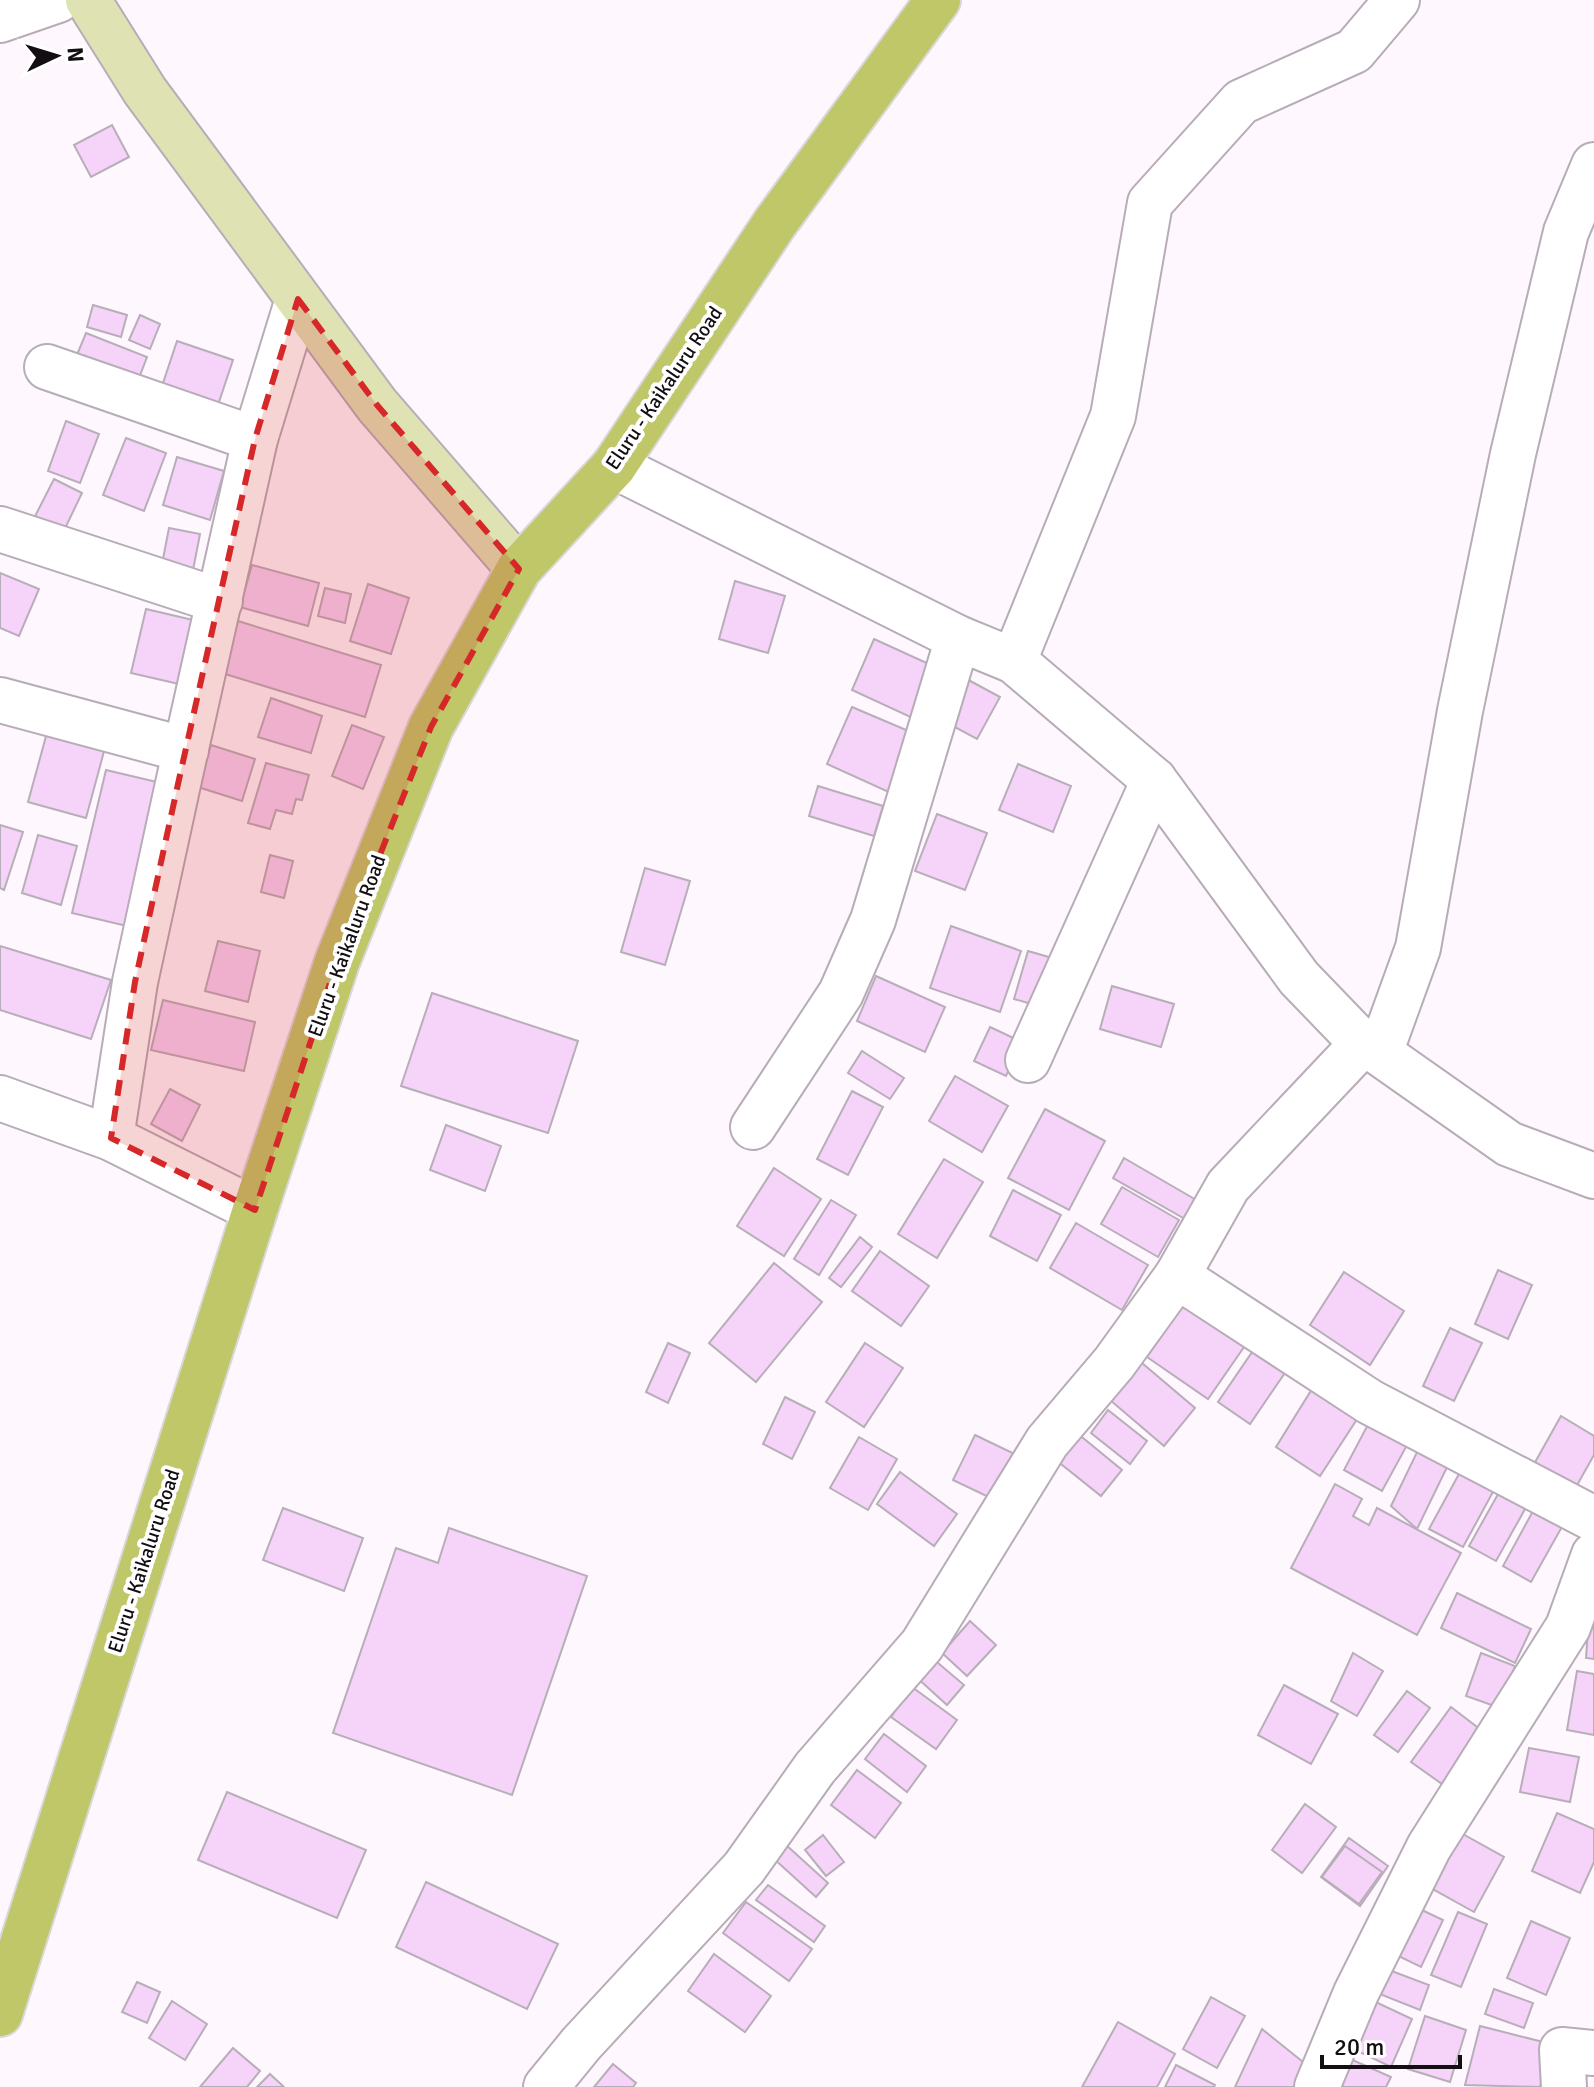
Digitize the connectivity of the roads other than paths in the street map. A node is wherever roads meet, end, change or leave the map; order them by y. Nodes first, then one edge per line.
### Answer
1 (58, 0) edge
2 (88, 0) edge
3 (938, 0) edge
4 (1397, 0) edge
5 (0, 20) edge
6 (1590, 184) edge
7 (298, 299) junction
8 (47, 367) dead end
9 (255, 439) junction
10 (614, 466) junction
11 (0, 529) edge
12 (519, 569) junction
13 (220, 601) junction
14 (958, 638) junction
15 (1014, 661) junction
16 (0, 700) edge
17 (186, 750) junction
18 (1154, 780) junction
19 (1372, 1048) junction
20 (1028, 1060) dead end
21 (0, 1098) edge
22 (753, 1127) dead end
23 (111, 1138) junction
24 (1594, 1176) edge
25 (255, 1210) junction
26 (1177, 1276) junction
27 (1594, 1519) edge
28 (1594, 1555) edge
29 (0, 2014) edge
30 (1594, 2053) edge
31 (546, 2087) edge
32 (1317, 2087) edge
33 (1564, 2087) edge

1 - 5 street
2 - 7 main road
3 - 10 main road, Eluru - Kaikaluru Road
4 - 15 street
6 - 19 street
7 - 9 street
7 - 12 main road
8 - 9 street
9 - 13 street
10 - 12 main road, Eluru - Kaikaluru Road
10 - 14 street
11 - 13 street
12 - 25 main road, Eluru - Kaikaluru Road
13 - 17 street
14 - 15 street
14 - 22 street
15 - 18 street
16 - 17 street
17 - 23 street
18 - 19 street
18 - 20 street
19 - 24 street
19 - 26 street
21 - 23 street
23 - 25 street
25 - 29 main road, Eluru - Kaikaluru Road
26 - 27 street
26 - 31 street
28 - 32 street
30 - 33 street

